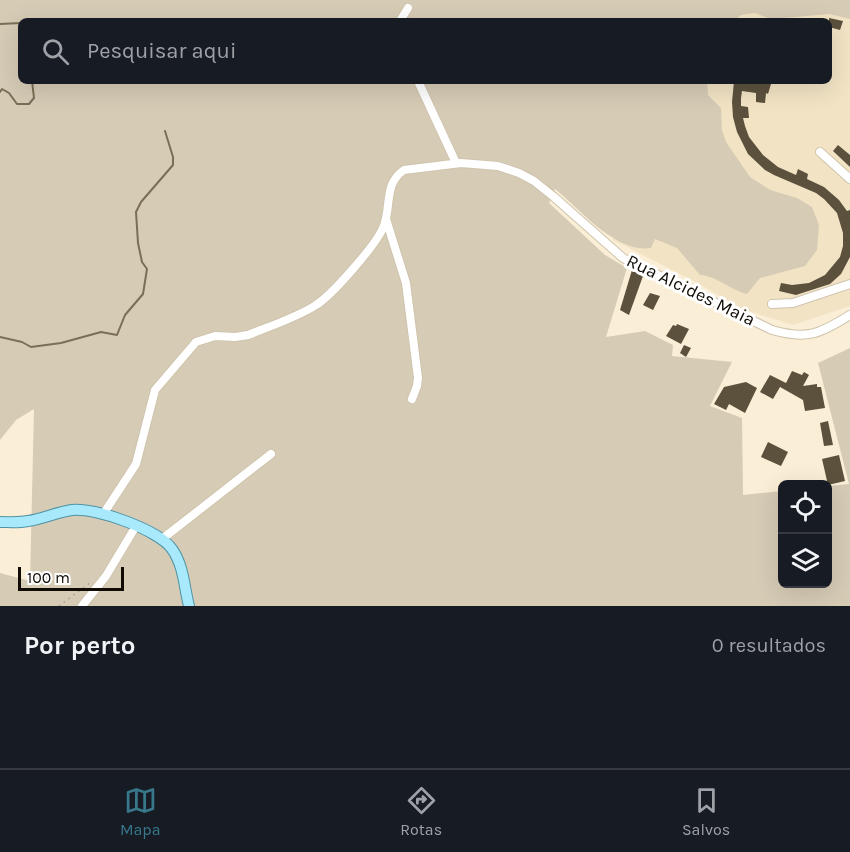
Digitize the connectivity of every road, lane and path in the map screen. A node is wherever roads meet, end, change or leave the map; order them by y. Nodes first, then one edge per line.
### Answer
1 (408, 8) dead end
2 (402, 18) edge
3 (419, 84) edge
4 (820, 152) dead end
5 (456, 163) junction
6 (850, 178) edge
7 (386, 218) junction
8 (850, 284) edge
9 (772, 304) dead end
10 (850, 315) edge
11 (412, 399) dead end
12 (271, 454) dead end
13 (104, 513) junction
14 (0, 522) edge
15 (136, 526) junction
16 (162, 539) junction
17 (105, 576) junction
18 (59, 606) edge
19 (82, 606) edge
20 (189, 606) edge

1 - 2 street
3 - 5 street
4 - 6 street
5 - 7 street, Rua Alcides Maia
5 - 10 street, Rua Alcides Maia
7 - 11 street
7 - 13 street
8 - 9 street
12 - 16 street
13 - 14 main road
13 - 15 main road
15 - 16 main road
15 - 17 street
16 - 20 main road
17 - 18 path
17 - 19 street

